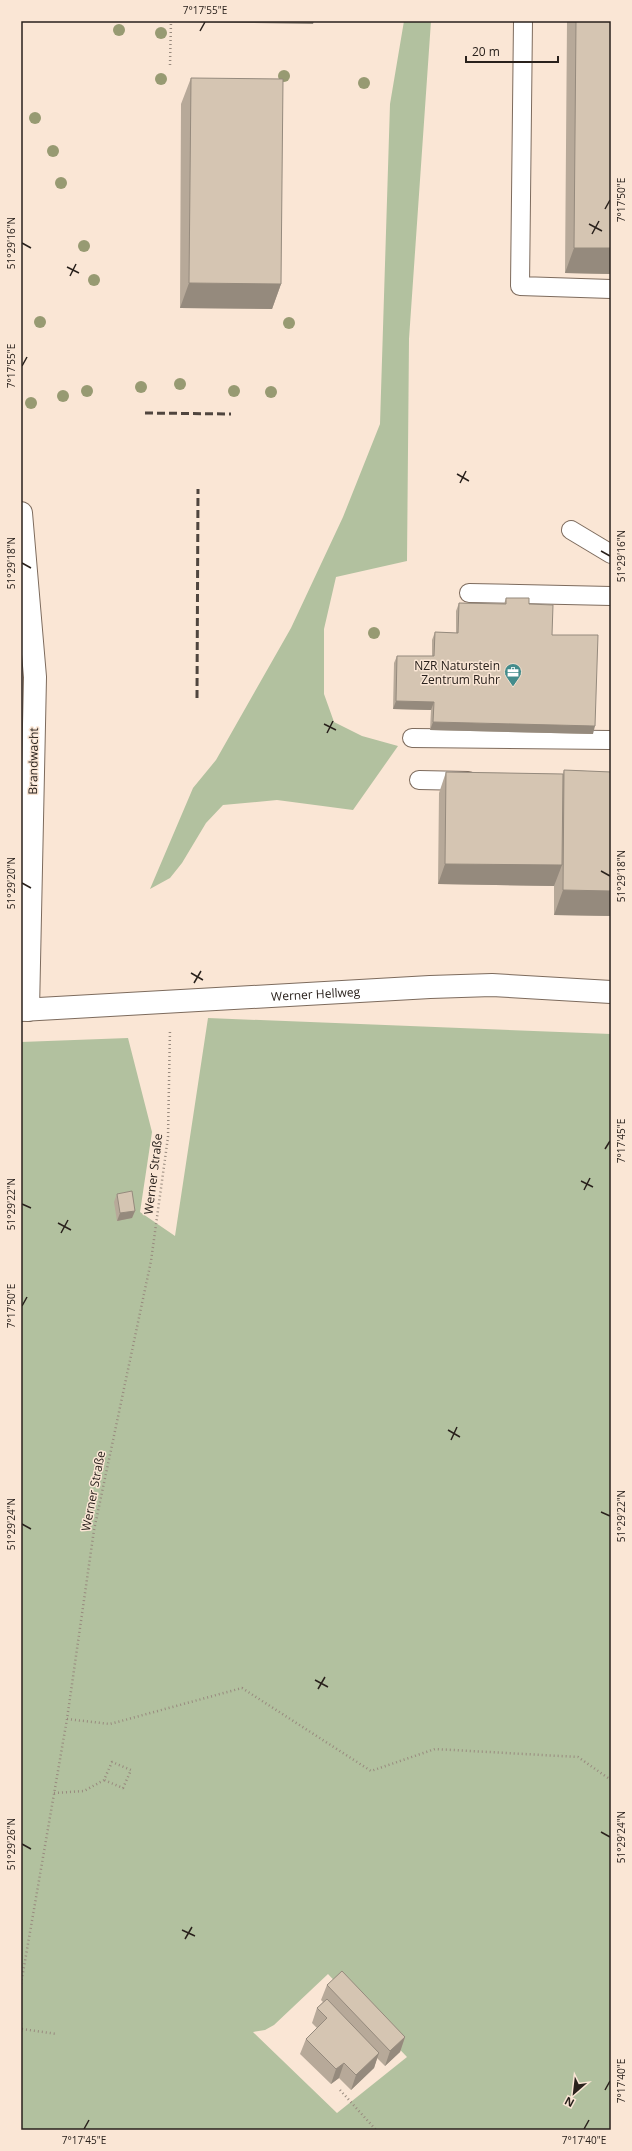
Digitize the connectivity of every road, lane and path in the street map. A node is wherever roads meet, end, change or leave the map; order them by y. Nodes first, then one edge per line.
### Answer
1 (171, 21) edge
2 (523, 21) edge
3 (170, 64) dead end
4 (611, 289) edge
5 (21, 513) edge
6 (570, 530) dead end
7 (611, 554) edge
8 (469, 593) dead end
9 (611, 596) edge
10 (412, 738) dead end
11 (611, 740) edge
12 (419, 780) dead end
13 (488, 782) edge
14 (611, 992) edge
15 (171, 1002) junction
16 (24, 1010) edge
17 (67, 1719) junction
18 (104, 1780) junction
19 (611, 1780) edge
20 (54, 1793) junction
21 (21, 1984) edge
22 (21, 2023) edge
23 (22, 2029) junction
24 (56, 2034) dead end
25 (21, 2035) edge
26 (340, 2090) dead end
27 (376, 2130) edge

1 - 3 path
2 - 4 lane
5 - 16 main road, Brandwacht
6 - 7 lane
8 - 9 lane
10 - 11 lane
12 - 13 lane
14 - 15 main road, Werner Hellweg
15 - 16 main road, Werner Hellweg
15 - 17 path, Werner Straße
17 - 19 path
17 - 20 path, Werner Straße
18 - 18 path
18 - 20 path
20 - 21 path, Werner Straße
22 - 23 path
23 - 24 path
23 - 25 path
26 - 27 path

